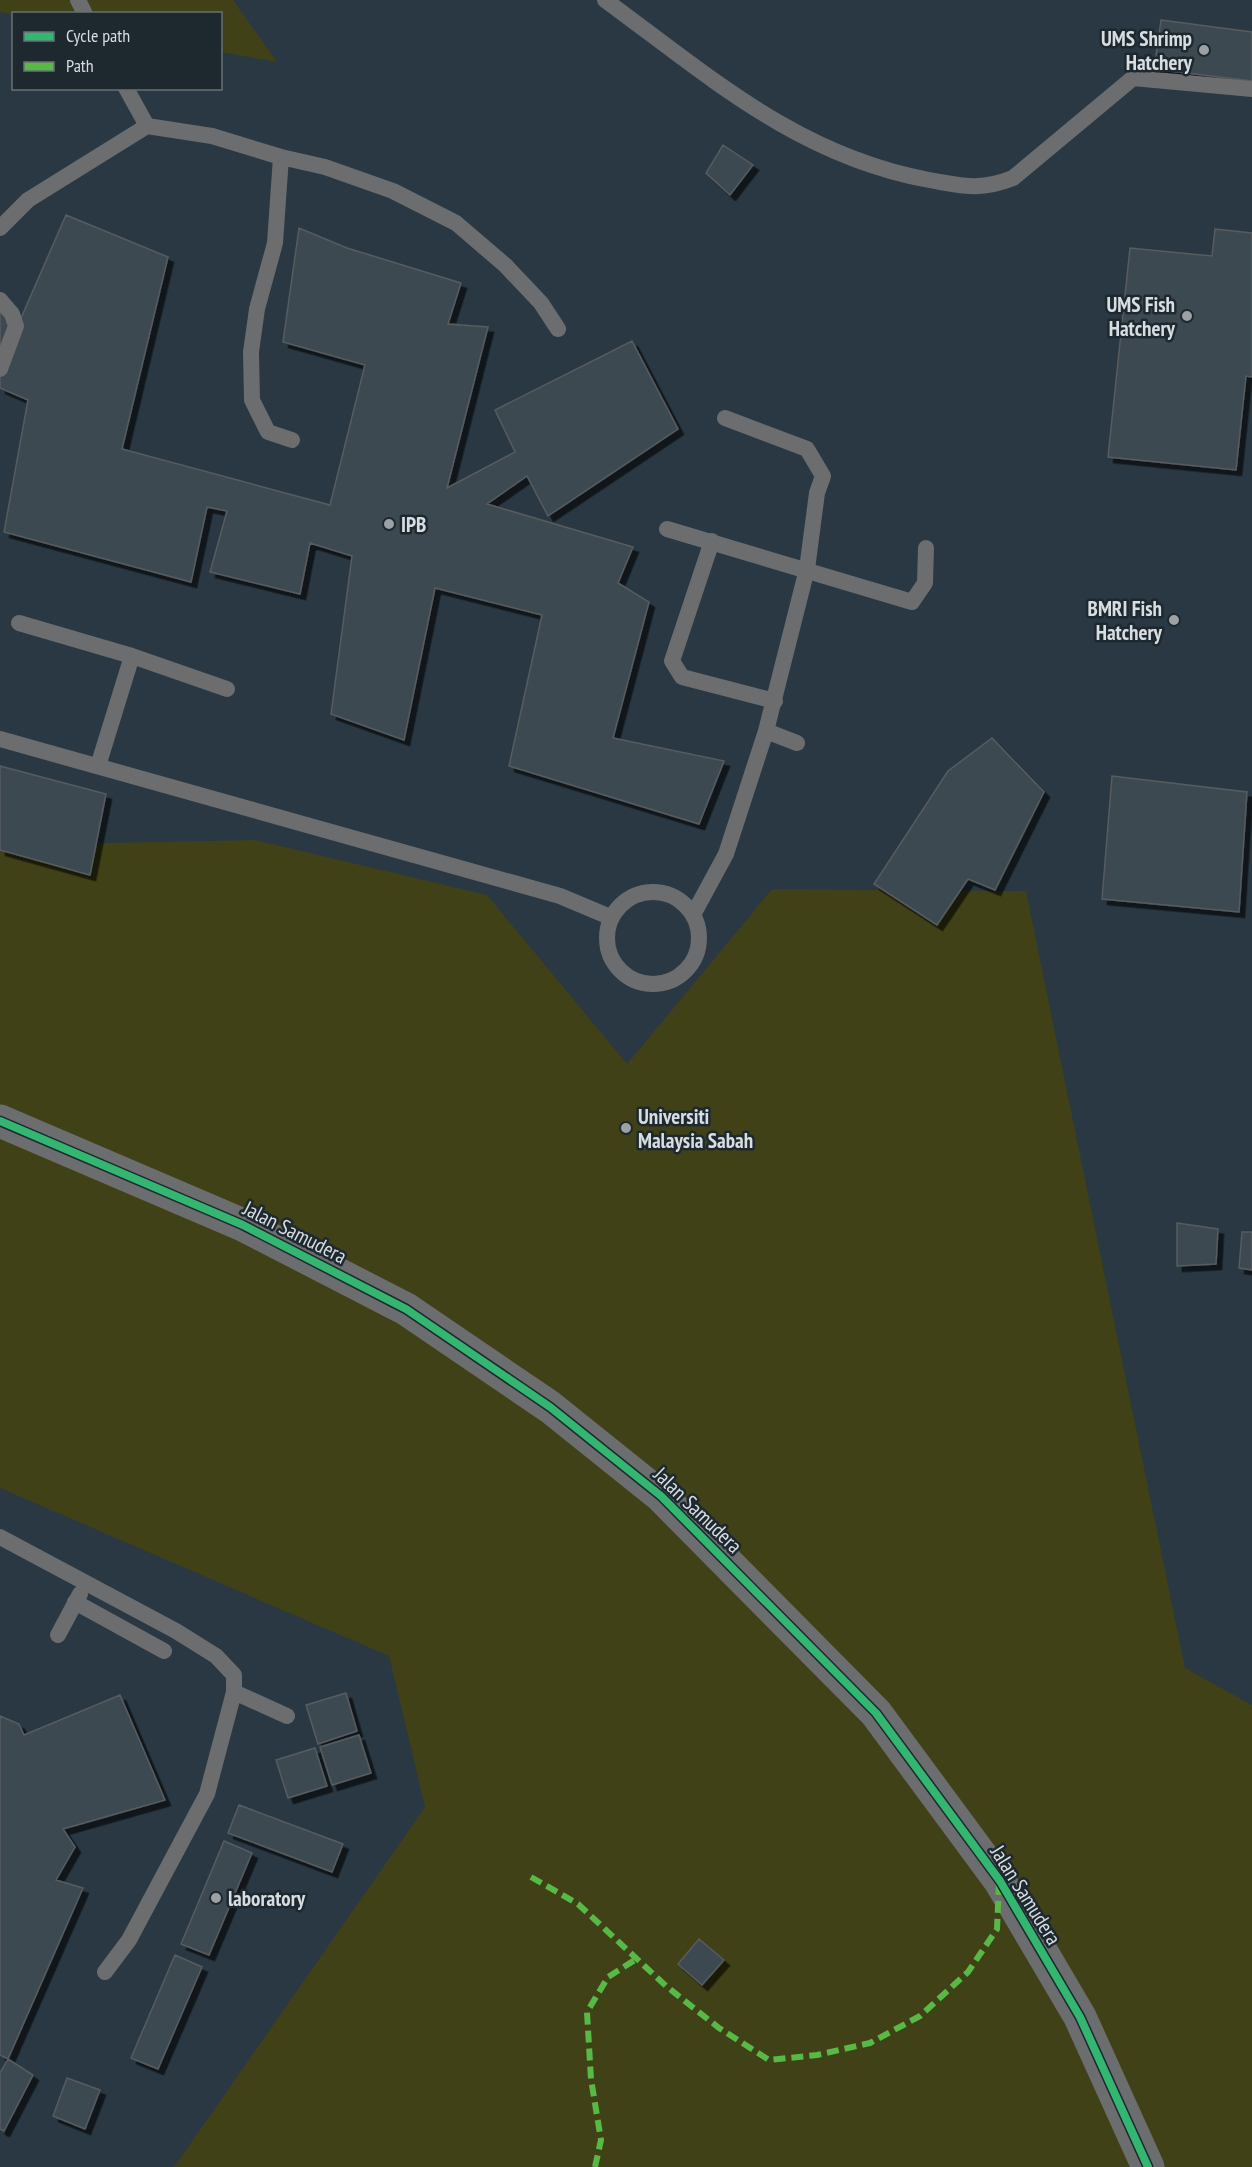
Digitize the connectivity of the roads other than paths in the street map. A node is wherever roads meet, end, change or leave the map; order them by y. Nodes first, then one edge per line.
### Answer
1 (605, 0) edge
2 (1252, 89) edge
3 (127, 90) edge
4 (147, 126) junction
5 (281, 157) junction
6 (0, 228) edge
7 (0, 300) edge
8 (558, 329) dead end
9 (0, 369) edge
10 (725, 418) dead end
11 (292, 440) dead end
12 (668, 529) dead end
13 (712, 541) junction
14 (926, 548) dead end
15 (807, 569) junction
16 (19, 623) dead end
17 (132, 656) junction
18 (227, 689) dead end
19 (775, 701) junction
20 (766, 731) junction
21 (0, 739) edge
22 (797, 744) dead end
23 (98, 766) junction
24 (694, 914) junction
25 (610, 917) junction
26 (0, 1121) edge
27 (0, 1537) edge
28 (86, 1582) junction
29 (75, 1602) junction
30 (176, 1631) junction
31 (58, 1635) dead end
32 (234, 1692) junction
33 (287, 1716) dead end
34 (105, 1972) dead end
35 (1148, 2167) edge

1 - 2 lane
3 - 4 lane
4 - 5 lane
4 - 6 lane
5 - 8 lane
5 - 11 lane
7 - 9 lane
10 - 15 lane
12 - 13 lane
13 - 15 lane
13 - 19 lane
14 - 15 lane
15 - 19 lane
16 - 17 lane
17 - 18 lane
17 - 23 lane
19 - 20 lane
20 - 22 lane
20 - 24 lane
21 - 23 lane
23 - 25 lane
24 - 25 lane
24 - 25 lane
26 - 35 street, Jalan Samudera
27 - 28 lane
28 - 29 lane
28 - 30 lane
29 - 30 lane
29 - 31 lane
30 - 32 lane
32 - 33 lane
32 - 34 lane

